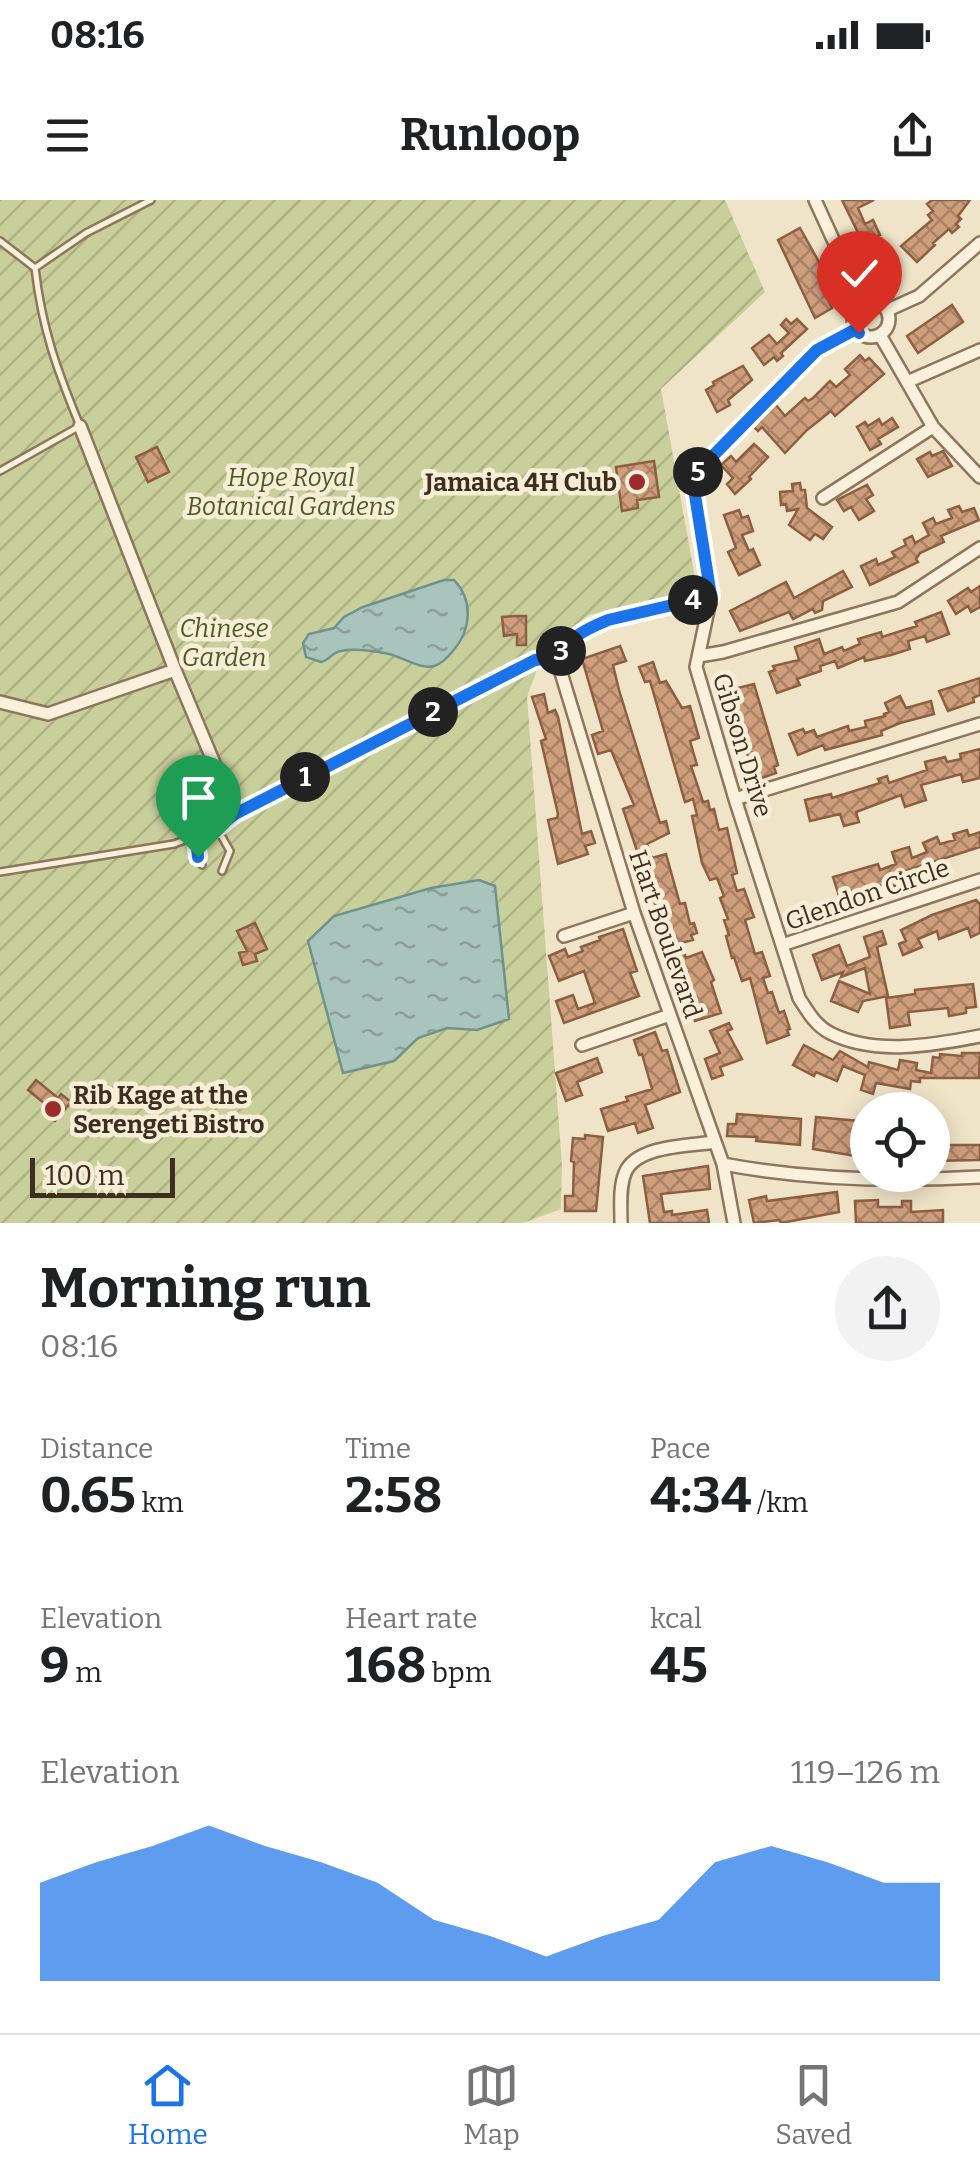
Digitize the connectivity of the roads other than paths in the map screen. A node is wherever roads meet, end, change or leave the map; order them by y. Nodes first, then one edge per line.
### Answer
1 (150, 200) edge
2 (815, 200) edge
3 (0, 241) edge
4 (980, 243) edge
5 (35, 268) junction
6 (862, 303) junction
7 (888, 310) junction
8 (856, 329) junction
9 (880, 336) junction
10 (980, 350) edge
11 (907, 382) junction
12 (80, 426) junction
13 (933, 427) junction
14 (0, 471) edge
15 (980, 477) edge
16 (823, 498) dead end
17 (980, 548) edge
18 (711, 596) junction
19 (699, 656) junction
20 (559, 657) junction
21 (175, 670) junction
22 (0, 702) edge
23 (980, 724) edge
24 (734, 799) junction
25 (235, 814) junction
26 (217, 828) junction
27 (196, 836) junction
28 (202, 865) dead end
29 (222, 871) dead end
30 (0, 872) edge
31 (980, 880) edge
32 (634, 913) junction
33 (564, 936) dead end
34 (782, 945) junction
35 (670, 1014) junction
36 (980, 1036) edge
37 (582, 1045) dead end
38 (715, 1142) junction
39 (723, 1164) junction
40 (980, 1177) edge
41 (620, 1223) edge
42 (734, 1223) edge

1 - 5 lane
2 - 6 street
3 - 5 lane
4 - 7 street
5 - 12 lane
6 - 7 street
6 - 8 street
7 - 9 street
8 - 9 street
8 - 18 street, Gibson Drive
9 - 11 street
10 - 11 street
11 - 13 street
12 - 14 lane
12 - 21 street
13 - 15 street
13 - 16 street
17 - 19 street
18 - 19 street, Gibson Drive
18 - 20 street
19 - 24 street, Gibson Drive
20 - 25 lane
20 - 32 street, Hart Boulevard
21 - 22 street
21 - 25 street
23 - 24 street
24 - 34 street, Gibson Drive
25 - 26 lane
26 - 27 lane
26 - 29 lane
27 - 28 lane
27 - 30 lane
31 - 34 street, Glendon Circle
32 - 33 street
32 - 35 street, Hart Boulevard
34 - 36 street, Glendon Circle
35 - 37 street
35 - 38 street, Hart Boulevard
38 - 39 street, Hart Boulevard
38 - 41 street
39 - 40 street
39 - 42 street, Hart Boulevard

